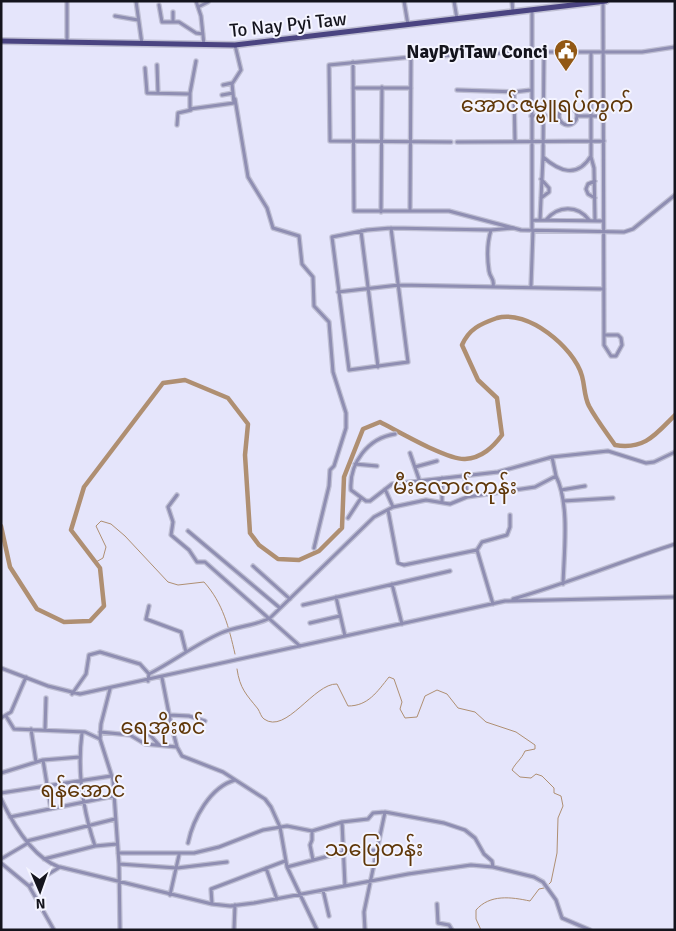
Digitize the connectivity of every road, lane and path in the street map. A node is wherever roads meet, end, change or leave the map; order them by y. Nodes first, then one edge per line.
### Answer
1 (68, 1) edge
2 (136, 1) edge
3 (196, 1) edge
4 (404, 1) edge
5 (454, 1) edge
6 (512, 1) edge
7 (208, 2) dead end
8 (605, 2) edge
9 (159, 4) dead end
10 (566, 4) edge
11 (198, 8) junction
12 (532, 11) junction
13 (173, 12) dead end
14 (513, 13) junction
15 (114, 16) dead end
16 (138, 20) junction
17 (457, 20) junction
18 (173, 21) junction
19 (408, 26) junction
20 (203, 34) junction
21 (1, 41) edge
22 (67, 42) junction
23 (142, 44) junction
24 (235, 45) junction
25 (204, 46) junction
26 (675, 47) edge
27 (531, 52) junction
28 (544, 52) junction
29 (591, 52) junction
30 (603, 52) junction
31 (411, 57) junction
32 (196, 61) dead end
33 (353, 62) junction
34 (157, 65) dead end
35 (145, 68) dead end
36 (233, 83) junction
37 (223, 86) dead end
38 (382, 87) junction
39 (353, 88) junction
40 (410, 88) junction
41 (457, 90) dead end
42 (531, 90) junction
43 (514, 92) junction
44 (158, 93) junction
45 (233, 93) junction
46 (190, 94) junction
47 (222, 95) dead end
48 (235, 99) junction
49 (191, 110) junction
50 (544, 115) junction
51 (531, 116) junction
52 (559, 116) junction
53 (577, 116) junction
54 (591, 116) junction
55 (604, 116) junction
56 (177, 125) dead end
57 (544, 140) junction
58 (604, 140) junction
59 (382, 141) junction
60 (515, 141) junction
61 (531, 141) junction
62 (591, 141) junction
63 (353, 142) junction
64 (410, 142) junction
65 (451, 142) dead end
66 (457, 142) dead end
67 (591, 156) junction
68 (543, 157) junction
69 (552, 165) junction
70 (583, 166) junction
71 (541, 167) junction
72 (594, 168) junction
73 (540, 179) junction
74 (595, 181) junction
75 (675, 195) edge
76 (541, 198) junction
77 (595, 198) junction
78 (410, 211) junction
79 (381, 212) junction
80 (533, 220) junction
81 (540, 220) junction
82 (546, 220) junction
83 (589, 221) junction
84 (595, 221) junction
85 (603, 221) junction
86 (391, 228) junction
87 (514, 228) junction
88 (491, 230) junction
89 (532, 230) junction
90 (361, 231) junction
91 (604, 231) junction
92 (399, 285) junction
93 (493, 286) junction
94 (531, 286) junction
95 (368, 288) junction
96 (604, 289) junction
97 (338, 292) junction
98 (604, 335) junction
99 (378, 367) junction
100 (395, 434) dead end
101 (675, 452) edge
102 (410, 453) dead end
103 (552, 457) junction
104 (437, 460) dead end
105 (355, 464) junction
106 (376, 466) dead end
107 (415, 467) junction
108 (465, 476) junction
109 (556, 476) junction
110 (442, 478) junction
111 (420, 482) junction
112 (585, 486) dead end
113 (385, 489) junction
114 (561, 490) junction
115 (177, 495) dead end
116 (467, 497) junction
117 (361, 498) junction
118 (613, 498) dead end
119 (562, 501) junction
120 (442, 502) junction
121 (393, 506) junction
122 (388, 509) junction
123 (510, 515) dead end
124 (348, 518) dead end
125 (188, 530) dead end
126 (675, 544) edge
127 (314, 548) dead end
128 (477, 550) junction
129 (253, 566) dead end
130 (450, 571) dead end
131 (392, 584) junction
132 (563, 584) junction
133 (336, 597) junction
134 (675, 597) edge
135 (290, 599) junction
136 (506, 601) junction
137 (493, 604) junction
138 (303, 605) dead end
139 (149, 606) dead end
140 (280, 608) junction
141 (340, 616) junction
142 (270, 618) junction
143 (310, 624) dead end
144 (402, 624) junction
145 (345, 636) junction
146 (301, 646) junction
147 (186, 652) junction
148 (1, 668) edge
149 (149, 674) junction
150 (26, 678) junction
151 (162, 678) junction
152 (148, 681) junction
153 (110, 689) junction
154 (72, 694) junction
155 (46, 698) dead end
156 (169, 715) junction
157 (3, 717) edge
158 (205, 720) dead end
159 (31, 729) junction
160 (45, 730) junction
161 (100, 732) junction
162 (82, 733) junction
163 (150, 735) dead end
164 (100, 739) junction
165 (159, 746) junction
166 (177, 747) junction
167 (80, 757) junction
168 (43, 760) junction
169 (36, 762) junction
170 (1, 773) edge
171 (111, 776) junction
172 (236, 780) junction
173 (81, 782) junction
174 (48, 786) junction
175 (1, 793) edge
176 (114, 796) junction
177 (1, 799) edge
178 (85, 802) junction
179 (3, 806) edge
180 (51, 809) junction
181 (385, 812) junction
182 (10, 817) junction
183 (115, 819) junction
184 (342, 822) junction
185 (88, 825) junction
186 (280, 827) junction
187 (312, 831) junction
188 (28, 842) junction
189 (188, 843) dead end
190 (117, 844) junction
191 (95, 846) junction
192 (378, 850) junction
193 (344, 852) junction
194 (118, 853) junction
195 (179, 854) junction
196 (44, 859) junction
197 (313, 860) junction
198 (1, 861) edge
199 (285, 861) junction
200 (226, 862) dead end
201 (119, 864) junction
202 (493, 866) junction
203 (60, 867) junction
204 (287, 867) junction
205 (178, 868) junction
206 (266, 868) junction
207 (120, 882) junction
208 (371, 882) junction
209 (29, 886) junction
210 (345, 886) junction
211 (323, 890) junction
212 (300, 895) junction
213 (170, 896) junction
214 (277, 899) junction
215 (212, 904) junction
216 (437, 904) dead end
217 (235, 906) junction
218 (329, 916) dead end
219 (54, 930) edge
220 (120, 930) edge
221 (234, 930) edge
222 (317, 930) edge
223 (365, 930) edge
224 (452, 930) edge
225 (590, 930) edge

1 - 22 street
2 - 16 street
3 - 11 street
4 - 19 street
5 - 17 street
6 - 14 street
7 - 11 street
8 - 10 main road, To Nay Pyi Taw
8 - 30 street
9 - 18 street
10 - 12 main road, To Nay Pyi Taw
11 - 20 street
12 - 14 main road, To Nay Pyi Taw
12 - 27 street
13 - 18 street
14 - 17 main road, To Nay Pyi Taw
15 - 16 street
16 - 23 street
17 - 19 main road, To Nay Pyi Taw
18 - 20 street
19 - 24 main road, To Nay Pyi Taw
20 - 25 street
21 - 22 main road, To Nay Pyi Taw
22 - 23 main road, To Nay Pyi Taw
23 - 25 main road, To Nay Pyi Taw
24 - 25 main road, To Nay Pyi Taw
24 - 36 street
26 - 30 street
27 - 28 street
27 - 31 street
27 - 42 street
28 - 29 street
28 - 50 street
29 - 30 street
29 - 54 street
30 - 55 street
31 - 33 street
31 - 40 street
32 - 46 street
33 - 39 street
33 - 63 street
34 - 44 street
35 - 44 street
36 - 37 street
36 - 45 street
38 - 39 street
38 - 40 street
38 - 59 street
39 - 63 street
40 - 64 street
41 - 43 street
42 - 43 street
42 - 51 street
43 - 60 street
44 - 46 street
45 - 47 street
45 - 48 street
46 - 49 street
48 - 49 street
48 - 127 street
49 - 56 street
50 - 51 street
50 - 52 street
50 - 57 street
51 - 61 street
52 - 53 street
52 - 53 street
53 - 54 street
54 - 55 street
54 - 62 street
55 - 58 street
57 - 61 street
57 - 62 street
57 - 68 street
58 - 62 street
58 - 85 street
59 - 63 street
59 - 64 street
59 - 79 street
60 - 61 street
60 - 66 street
61 - 80 street
62 - 67 street
63 - 79 street
64 - 65 street
64 - 78 street
67 - 70 street
67 - 72 street
68 - 69 street
68 - 71 street
69 - 70 street
69 - 71 street
70 - 72 street
71 - 73 street
72 - 74 street
73 - 76 street
73 - 76 street
74 - 77 street
74 - 77 street
75 - 91 street
76 - 81 street
77 - 84 street
78 - 79 street
78 - 87 street
80 - 81 street
80 - 89 street
81 - 82 street
82 - 83 street
82 - 83 street
83 - 84 street
84 - 85 street
85 - 91 street
86 - 88 street
86 - 90 street
86 - 92 street
87 - 88 street
87 - 89 street
88 - 93 street
89 - 91 street
89 - 94 street
90 - 95 street
90 - 97 street
91 - 96 street
92 - 93 street
92 - 95 street
92 - 99 street
93 - 94 street
94 - 96 street
95 - 97 street
95 - 99 street
96 - 98 street
97 - 99 street
98 - 98 street
100 - 105 street
101 - 103 street
102 - 107 street
103 - 108 street
103 - 109 street
104 - 107 street
105 - 106 street
105 - 117 street
107 - 111 street
108 - 110 street
108 - 116 street
109 - 114 street
109 - 116 street
110 - 111 street
110 - 120 street
111 - 113 street
112 - 114 street
113 - 117 street
113 - 121 street
114 - 119 street
115 - 142 street
116 - 120 street
117 - 124 street
118 - 119 street
119 - 132 street
120 - 121 street
121 - 122 street
122 - 128 street
122 - 135 street
123 - 128 street
125 - 140 street
126 - 132 street
128 - 137 street
129 - 135 street
130 - 131 street
131 - 133 street
131 - 144 street
132 - 136 street
133 - 138 street
133 - 141 street
134 - 136 street
135 - 140 street
136 - 137 street
137 - 144 street
139 - 147 street
140 - 142 street
141 - 143 street
141 - 145 street
142 - 146 street
142 - 147 street
144 - 145 street
145 - 146 street
146 - 151 street
147 - 149 street
148 - 150 street
149 - 152 street
149 - 154 street
150 - 154 street
150 - 157 street
151 - 152 street
151 - 156 street
152 - 153 street
153 - 154 street
153 - 161 street
155 - 160 street
156 - 158 street
156 - 166 street
157 - 159 street
159 - 160 street
159 - 169 street
160 - 162 street
161 - 164 street
161 - 165 street
162 - 164 street
162 - 167 street
163 - 165 street
164 - 171 street
165 - 166 street
166 - 172 street
167 - 168 street
167 - 173 street
168 - 169 street
168 - 174 street
169 - 170 street
171 - 173 street
171 - 176 street
172 - 186 street
172 - 189 street
173 - 174 street
173 - 178 street
174 - 175 street
174 - 180 street
176 - 178 street
176 - 183 street
177 - 179 street
178 - 180 street
178 - 185 street
179 - 182 street
180 - 182 street
181 - 184 street
181 - 192 street
181 - 202 street
182 - 188 street
183 - 185 street
183 - 190 street
184 - 187 street
184 - 193 street
185 - 188 street
185 - 191 street
186 - 187 street
186 - 195 street
186 - 199 street
187 - 197 street
188 - 196 street
188 - 198 street
190 - 191 street
190 - 194 street
191 - 196 street
192 - 193 street
192 - 208 street
193 - 197 street
193 - 210 street
194 - 195 street
194 - 201 street
195 - 205 street
196 - 203 street
197 - 204 street
198 - 209 street
199 - 204 street
199 - 206 street
200 - 205 street
201 - 205 street
201 - 207 street
202 - 208 street
202 - 225 street
203 - 207 street
203 - 209 street
204 - 212 street
205 - 213 street
206 - 214 street
206 - 215 street
207 - 213 street
207 - 220 street
208 - 210 street
208 - 223 street
209 - 219 street
210 - 211 street
211 - 212 street
211 - 218 street
212 - 214 street
212 - 222 street
213 - 215 street
214 - 217 street
215 - 217 street
216 - 224 street
217 - 221 street

